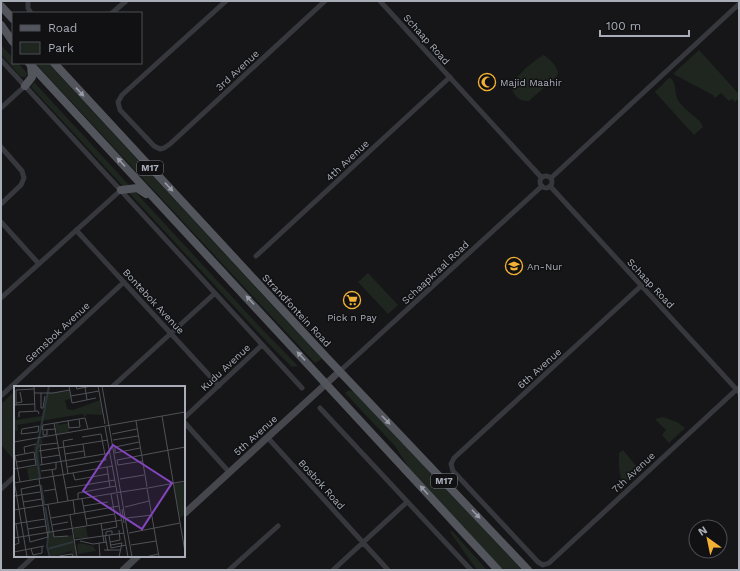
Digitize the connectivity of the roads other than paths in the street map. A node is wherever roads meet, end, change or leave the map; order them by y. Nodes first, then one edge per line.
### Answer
1 (28, 1) edge
2 (126, 1) edge
3 (226, 1) edge
4 (325, 1) edge
5 (380, 1) edge
6 (739, 4) edge
7 (1, 6) edge
8 (30, 12) edge
9 (113, 12) edge
10 (12, 18) edge
11 (1, 26) edge
12 (1, 32) edge
13 (12, 41) edge
14 (12, 44) edge
15 (1, 60) edge
16 (30, 64) edge
17 (55, 64) edge
18 (450, 77) junction
19 (25, 86) junction
20 (1, 108) edge
21 (1, 147) edge
22 (542, 177) junction
23 (550, 178) junction
24 (542, 186) junction
25 (550, 186) junction
26 (121, 190) junction
27 (157, 200) junction
28 (1, 204) edge
29 (1, 222) edge
30 (76, 230) junction
31 (256, 256) dead end
32 (39, 264) junction
33 (124, 282) junction
34 (642, 286) junction
35 (214, 294) junction
36 (1, 298) edge
37 (171, 333) junction
38 (262, 345) junction
39 (340, 371) junction
40 (327, 384) junction
41 (113, 386) edge
42 (219, 386) junction
43 (302, 388) dead end
44 (738, 391) edge
45 (1, 396) edge
46 (320, 408) dead end
47 (185, 417) edge
48 (185, 423) edge
49 (268, 438) junction
50 (229, 472) junction
51 (14, 477) edge
52 (1, 489) edge
53 (407, 502) junction
54 (185, 513) edge
55 (278, 526) dead end
56 (363, 543) junction
57 (33, 557) edge
58 (137, 557) edge
59 (541, 565) joint
60 (19, 570) edge
61 (123, 570) edge
62 (229, 570) edge
63 (333, 570) edge
64 (388, 570) edge
65 (471, 570) edge
66 (498, 570) edge
67 (528, 570) edge

1 - 8 street
2 - 9 street
3 - 4 street, 3rd Avenue
5 - 18 street, Schaap Road
6 - 23 street
7 - 10 main road
11 - 13 main road
12 - 14 main road
15 - 19 street
16 - 19 main road
27 -> 16 main road, M17
17 -> 39 main road, Strandfontein Road / M17
18 - 22 street, Schaap Road
18 - 31 street, 4th Avenue
19 - 20 street
19 - 26 street
21 - 28 street
22 - 23 street
22 - 24 street
23 - 25 street
24 - 25 street
24 - 39 street, Schaapkraal Road
25 - 34 street, Schaap Road
26 - 27 main road
26 - 30 street
26 - 35 street
40 -> 27 main road, M17
29 - 32 street
30 - 32 street
30 - 33 street, Bontebok Avenue
32 - 36 street
33 - 37 street, Bontebok Avenue
33 - 45 street, Gemsbok Avenue
34 - 44 street, Schaap Road
34 - 59 street, 6th Avenue
35 - 37 street
35 - 38 street
37 - 41 street
37 - 42 street, Bontebok Avenue
38 - 42 street, Kudu Avenue
38 - 43 street
39 - 40 main road, 5th Avenue
39 -> 67 main road, Strandfontein Road / M17
40 - 49 main road, 5th Avenue
66 -> 40 main road, M17
42 - 47 street, Kudu Avenue
44 - 59 street, 7th Avenue
46 - 53 street
48 - 50 street
49 - 50 main road, 5th Avenue
49 - 56 street, Bosbok Road
50 - 54 main road, 5th Avenue
51 - 52 street
53 - 56 street
53 - 65 street
55 - 62 street
56 - 63 street
56 - 64 street, Bosbok Road
57 - 60 street
58 - 61 main road

